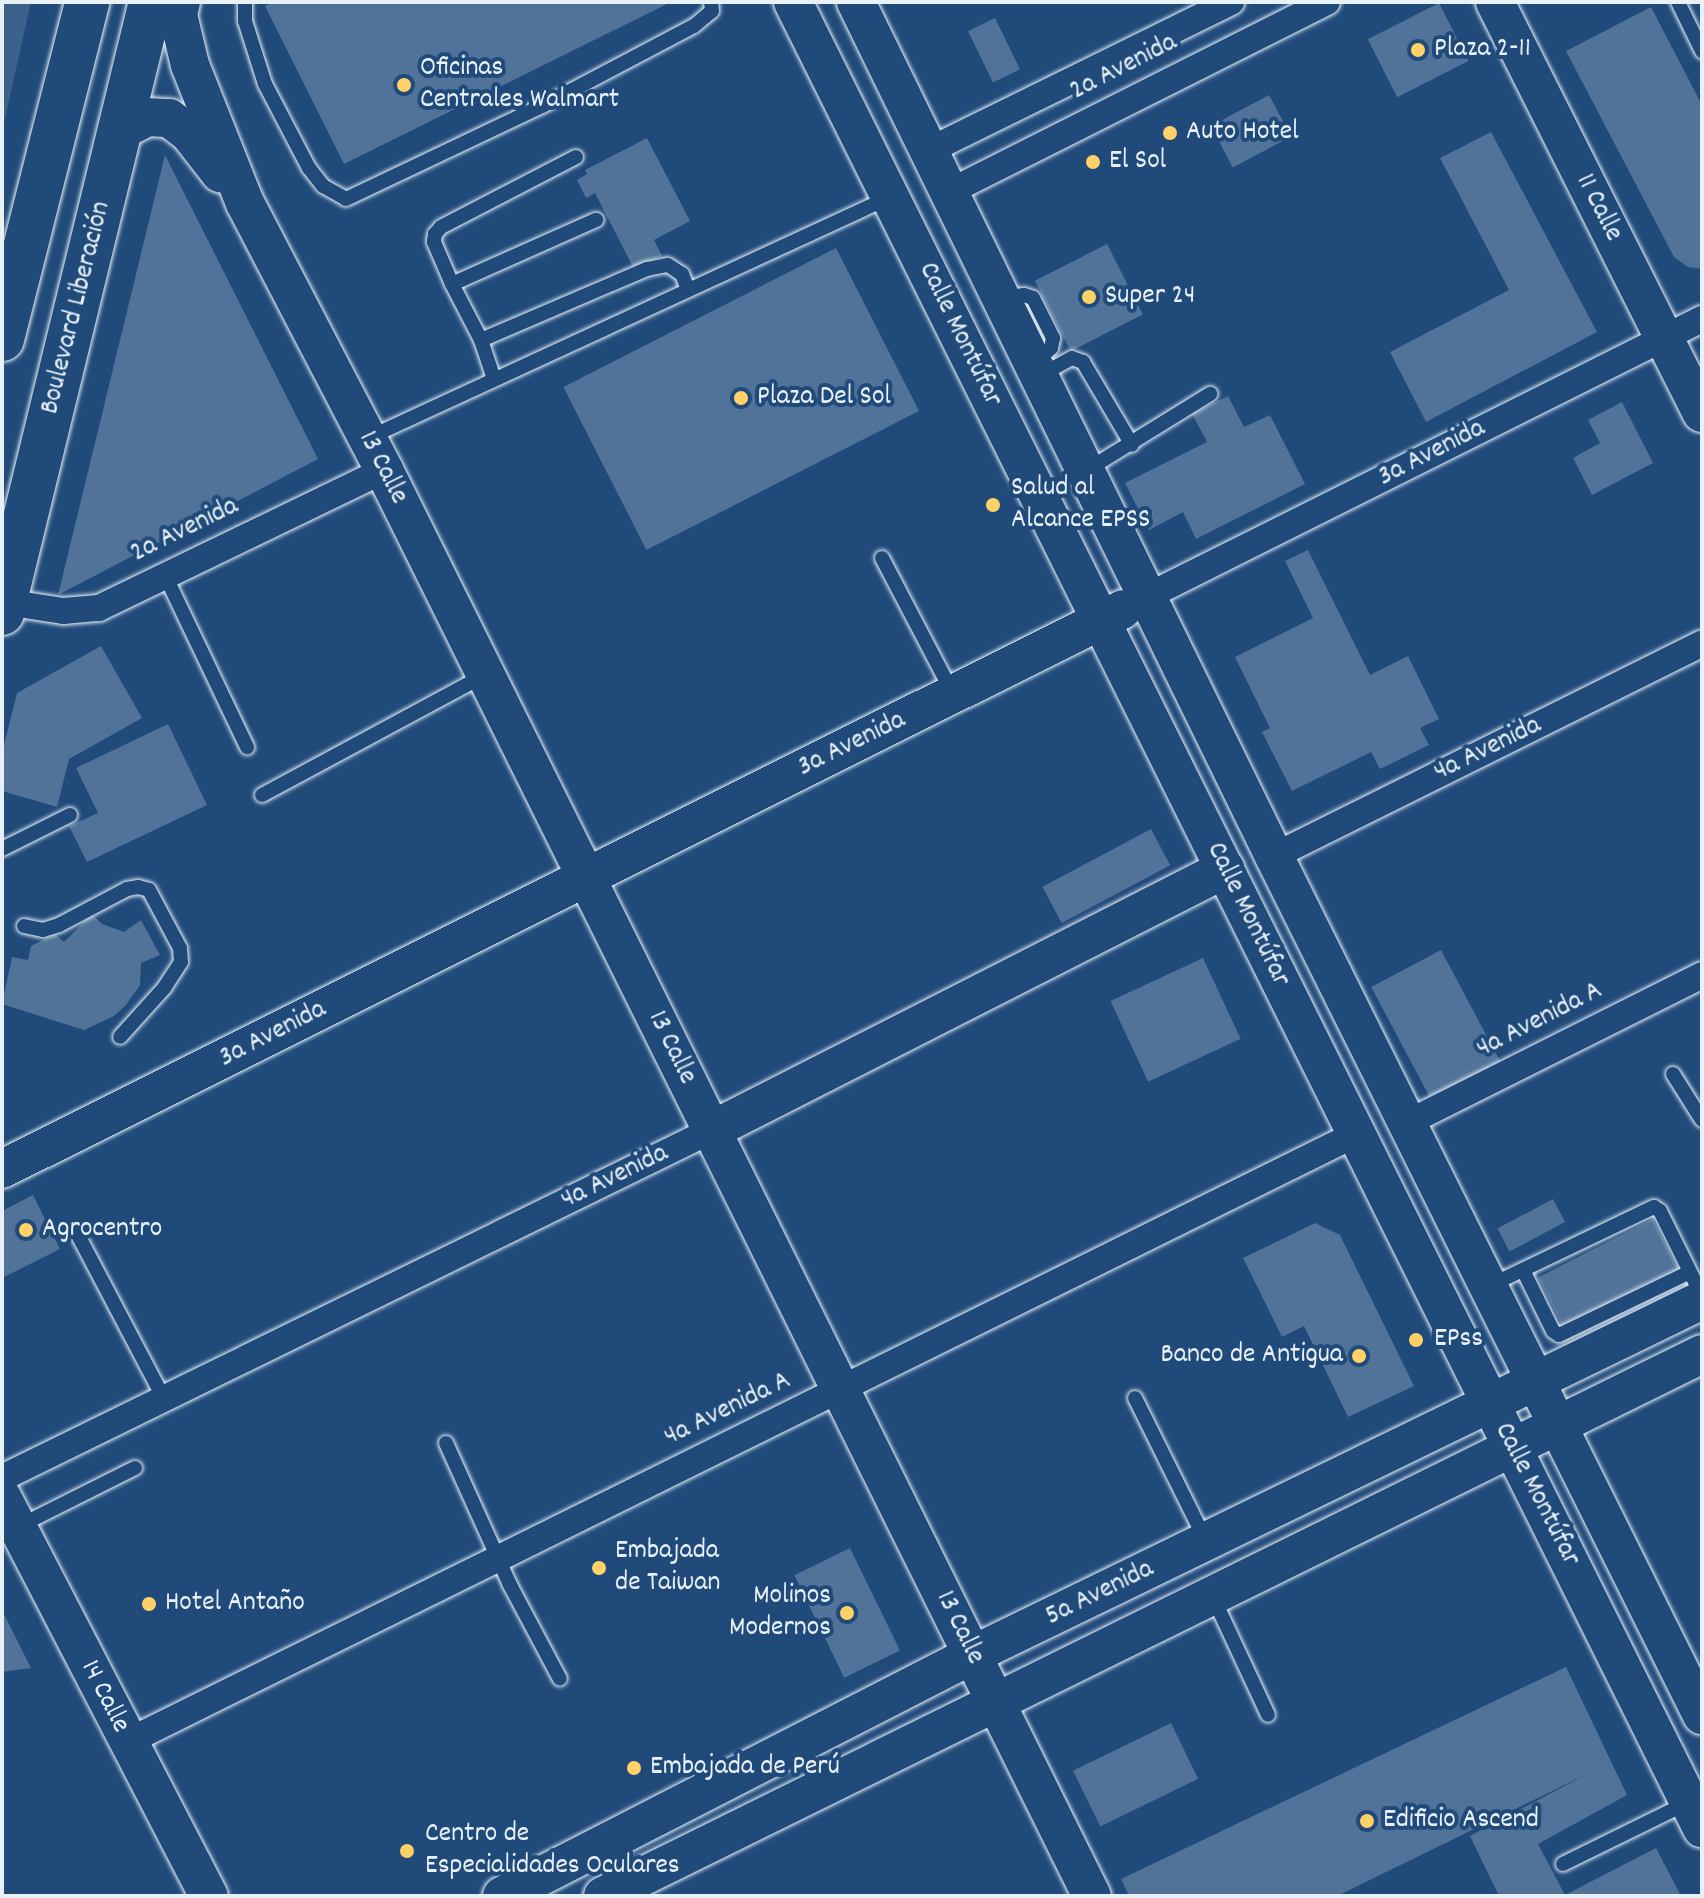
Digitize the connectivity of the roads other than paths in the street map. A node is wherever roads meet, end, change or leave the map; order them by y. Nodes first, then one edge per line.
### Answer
1 (87, 2) edge
2 (151, 2) edge
3 (181, 2) edge
4 (245, 2) edge
5 (711, 2) edge
6 (793, 2) edge
7 (856, 2) edge
8 (1231, 2) edge
9 (1327, 2) edge
10 (1495, 2) edge
11 (1678, 2) edge
12 (1702, 51) edge
13 (120, 131) junction
14 (928, 151) junction
15 (576, 157) dead end
16 (949, 192) junction
17 (890, 197) junction
18 (245, 203) junction
19 (596, 220) dead end
20 (452, 284) junction
21 (688, 290) junction
22 (1702, 319) edge
23 (1664, 338) junction
24 (2, 339) edge
25 (481, 340) junction
26 (1037, 370) junction
27 (494, 379) junction
28 (1210, 394) dead end
29 (1702, 413) edge
30 (1132, 445) junction
31 (376, 454) junction
32 (1087, 471) junction
33 (882, 558) dead end
34 (165, 575) junction
35 (1148, 596) junction
36 (3, 608) edge
37 (1101, 621) junction
38 (1702, 644) edge
39 (485, 674) junction
40 (954, 694) junction
41 (247, 747) dead end
42 (262, 795) dead end
43 (70, 815) dead end
44 (5, 840) edge
45 (1274, 856) junction
46 (1225, 869) junction
47 (586, 877) junction
48 (24, 926) dead end
49 (1702, 975) edge
50 (120, 1037) dead end
51 (1673, 1074) dead end
52 (1702, 1120) edge
53 (1407, 1123) junction
54 (712, 1130) junction
55 (1356, 1134) junction
56 (2, 1169) edge
57 (78, 1235) dead end
58 (1523, 1270) junction
59 (1489, 1286) junction
60 (1698, 1289) edge
61 (1702, 1354) edge
62 (1537, 1383) junction
63 (841, 1390) junction
64 (1135, 1398) dead end
65 (164, 1399) junction
66 (1491, 1406) junction
67 (1557, 1427) junction
68 (446, 1443) dead end
69 (1513, 1449) junction
70 (135, 1468) dead end
71 (2, 1478) edge
72 (10, 1512) edge
73 (1207, 1542) junction
74 (499, 1559) junction
75 (1213, 1597) junction
76 (972, 1655) junction
77 (560, 1679) dead end
78 (1697, 1692) edge
79 (996, 1703) junction
80 (1268, 1715) dead end
81 (127, 1742) junction
82 (1696, 1815) edge
83 (1563, 1864) dead end
84 (209, 1896) edge
85 (502, 1896) edge
86 (603, 1896) edge
87 (1092, 1896) edge

1 - 24 highway
2 - 13 highway, Boulevard Liberación
3 - 18 street, 13 Calle
4 - 5 lane
6 - 17 street, Calle Montúfar
7 - 14 street, Calle Montúfar
8 - 14 street, 2a Avenida
9 - 16 street, 2a Avenida
10 - 23 street, 11 Calle
11 - 12 lane
13 - 18 street, 13 Calle
13 - 36 highway, Boulevard Liberación
14 - 16 street, Calle Montúfar
15 - 20 lane
16 - 26 street, Calle Montúfar
17 - 21 lane
17 - 37 street, Calle Montúfar
18 - 31 street, 13 Calle
19 - 20 lane
20 - 25 lane
21 - 25 lane
21 - 27 lane
22 - 23 street, 3a Avenida
23 - 29 street, 11 Calle
23 - 35 street, 3a Avenida
25 - 27 lane
26 - 30 lane
26 - 32 street, Calle Montúfar
27 - 31 lane
28 - 30 lane
30 - 32 lane
31 - 34 street, 2a Avenida
31 - 39 street, 13 Calle
32 - 35 street, Calle Montúfar
33 - 40 lane
34 - 36 street, 2a Avenida
34 - 41 lane
35 - 37 street, 3a Avenida
35 - 45 street, Calle Montúfar
37 - 40 street, 3a Avenida
37 - 46 street, Calle Montúfar
38 - 45 street, 4a Avenida
39 - 42 lane
39 - 47 street, 13 Calle
40 - 47 street, 3a Avenida
43 - 44 lane
45 - 53 street, Calle Montúfar
46 - 54 street, 4a Avenida
46 - 55 street, Calle Montúfar
47 - 54 street, 13 Calle
47 - 56 street, 3a Avenida
48 - 50 lane
49 - 53 street, 4a Avenida A
51 - 52 lane
53 - 59 street, Calle Montúfar
54 - 63 street, 13 Calle
54 - 65 street, 4a Avenida
55 - 63 street, 4a Avenida A
55 - 66 street, Calle Montúfar
57 - 65 lane
58 - 59 lane
58 - 60 lane
58 - 60 lane
59 - 62 street, Calle Montúfar
60 - 62 street, 5a Avenida
61 - 67 street, 5a Avenida
62 - 66 street, 5a Avenida
62 - 67 street, Calle Montúfar
63 - 74 street, 4a Avenida A
63 - 76 street, 13 Calle
64 - 73 lane
65 - 71 street, 4a Avenida
66 - 69 street, Calle Montúfar
66 - 73 street, 5a Avenida
67 - 69 street, 5a Avenida
67 - 78 street, Calle Montúfar
68 - 74 lane
69 - 75 street, 5a Avenida
69 - 82 street, Calle Montúfar
70 - 72 lane
72 - 81 street, 14 Calle
73 - 76 street, 5a Avenida
74 - 77 lane
74 - 81 street, 4a Avenida A
75 - 79 street, 5a Avenida
75 - 80 lane
76 - 79 street, 13 Calle
76 - 85 street, 5a Avenida
79 - 86 street, 5a Avenida
79 - 87 street, 13 Calle
81 - 84 street, 14 Calle
82 - 83 lane

